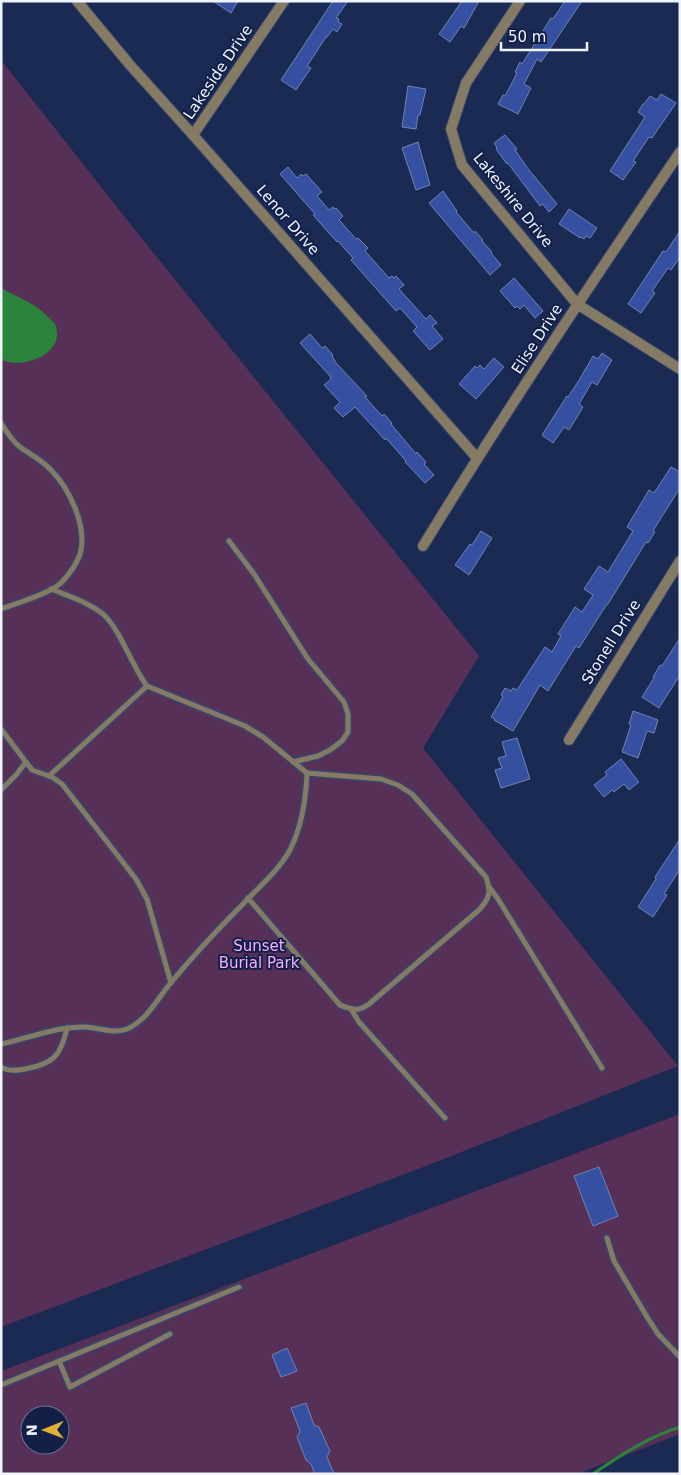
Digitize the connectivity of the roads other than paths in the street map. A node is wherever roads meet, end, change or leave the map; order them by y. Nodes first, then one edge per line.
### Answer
1 (77, 1) edge
2 (284, 1) edge
3 (520, 1) edge
4 (193, 135) junction
5 (680, 152) edge
6 (577, 304) junction
7 (680, 369) edge
8 (1, 423) edge
9 (477, 458) junction
10 (229, 541) dead end
11 (423, 546) dead end
12 (680, 560) edge
13 (51, 589) junction
14 (1, 608) edge
15 (147, 686) junction
16 (1, 730) edge
17 (569, 740) dead end
18 (26, 762) junction
19 (293, 762) junction
20 (307, 773) junction
21 (48, 776) junction
22 (1, 790) edge
23 (490, 888) junction
24 (248, 898) junction
25 (171, 983) junction
26 (351, 1010) junction
27 (67, 1028) junction
28 (1, 1044) edge
29 (1, 1067) edge
30 (602, 1068) dead end
31 (445, 1118) dead end
32 (607, 1238) dead end
33 (240, 1287) dead end
34 (170, 1334) dead end
35 (680, 1357) edge
36 (59, 1361) junction
37 (1, 1385) edge

1 - 4 street, Lenor Drive
2 - 4 street, Lakeside Drive
3 - 6 street, Lakeshire Drive
4 - 9 street, Lenor Drive
5 - 6 street, Elise Drive
6 - 7 street, Lakeshire Drive
6 - 9 street, Elise Drive
8 - 13 lane
9 - 11 street, Elise Drive
10 - 19 lane
12 - 17 street, Stonell Drive
13 - 14 lane
13 - 15 lane
15 - 19 lane
15 - 21 lane
16 - 18 lane
18 - 21 lane
18 - 22 lane
19 - 20 lane
20 - 23 lane
20 - 24 lane
21 - 25 lane
23 - 26 lane
23 - 30 lane
24 - 25 lane
24 - 26 lane
25 - 27 lane
26 - 31 lane
27 - 28 lane
27 - 29 lane
32 - 35 lane
33 - 36 lane
34 - 36 lane
36 - 37 lane

